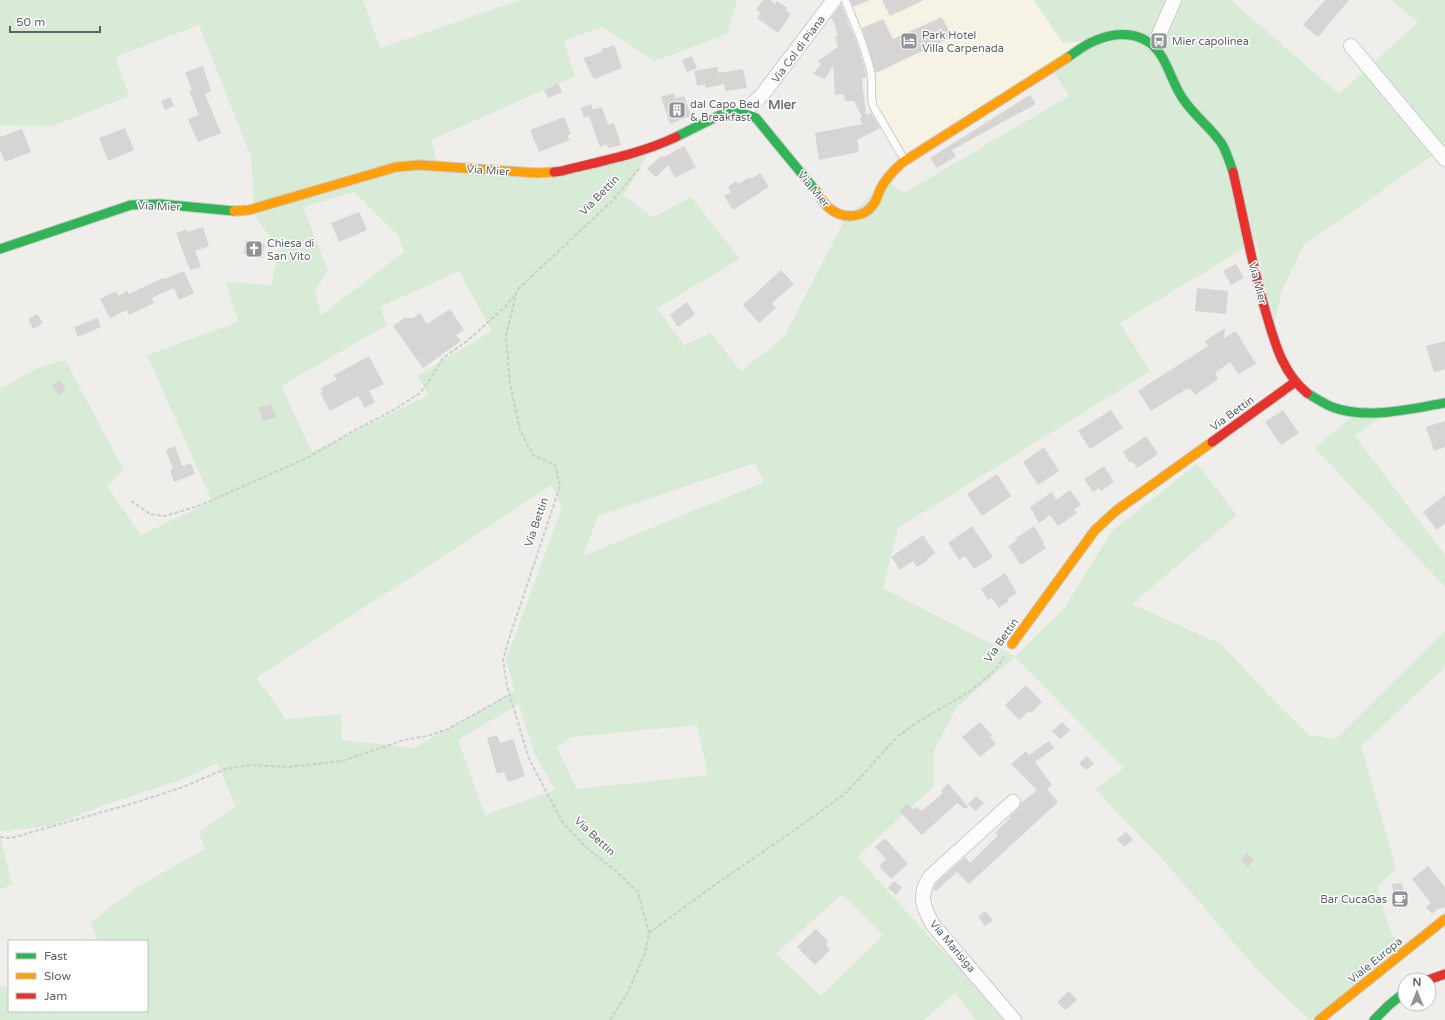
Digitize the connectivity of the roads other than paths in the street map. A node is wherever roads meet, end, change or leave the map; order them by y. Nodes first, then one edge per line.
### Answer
1 (834, 0) edge
2 (844, 0) edge
3 (1174, 0) edge
4 (1153, 44) junction
5 (1351, 46) dead end
6 (743, 113) junction
7 (1445, 159) edge
8 (905, 161) junction
9 (0, 249) edge
10 (1295, 382) junction
11 (1445, 403) edge
12 (1012, 644) road end
13 (1013, 802) dead end
14 (1445, 919) edge
15 (1397, 998) edge
16 (1014, 1020) edge
17 (1319, 1020) edge
18 (1374, 1020) edge

1 - 6 street, Via Col di Piana
2 - 8 lane
3 - 4 street
4 - 8 street, Via Mier
4 - 10 street, Via Mier
5 - 7 street
6 - 8 street, Via Mier
6 - 9 street, Via Mier
10 - 11 street, Via Mier
10 - 12 street, Via Bettin
13 - 16 street, Via Marisiga
14 - 17 street, Viale Europa
15 - 18 street

